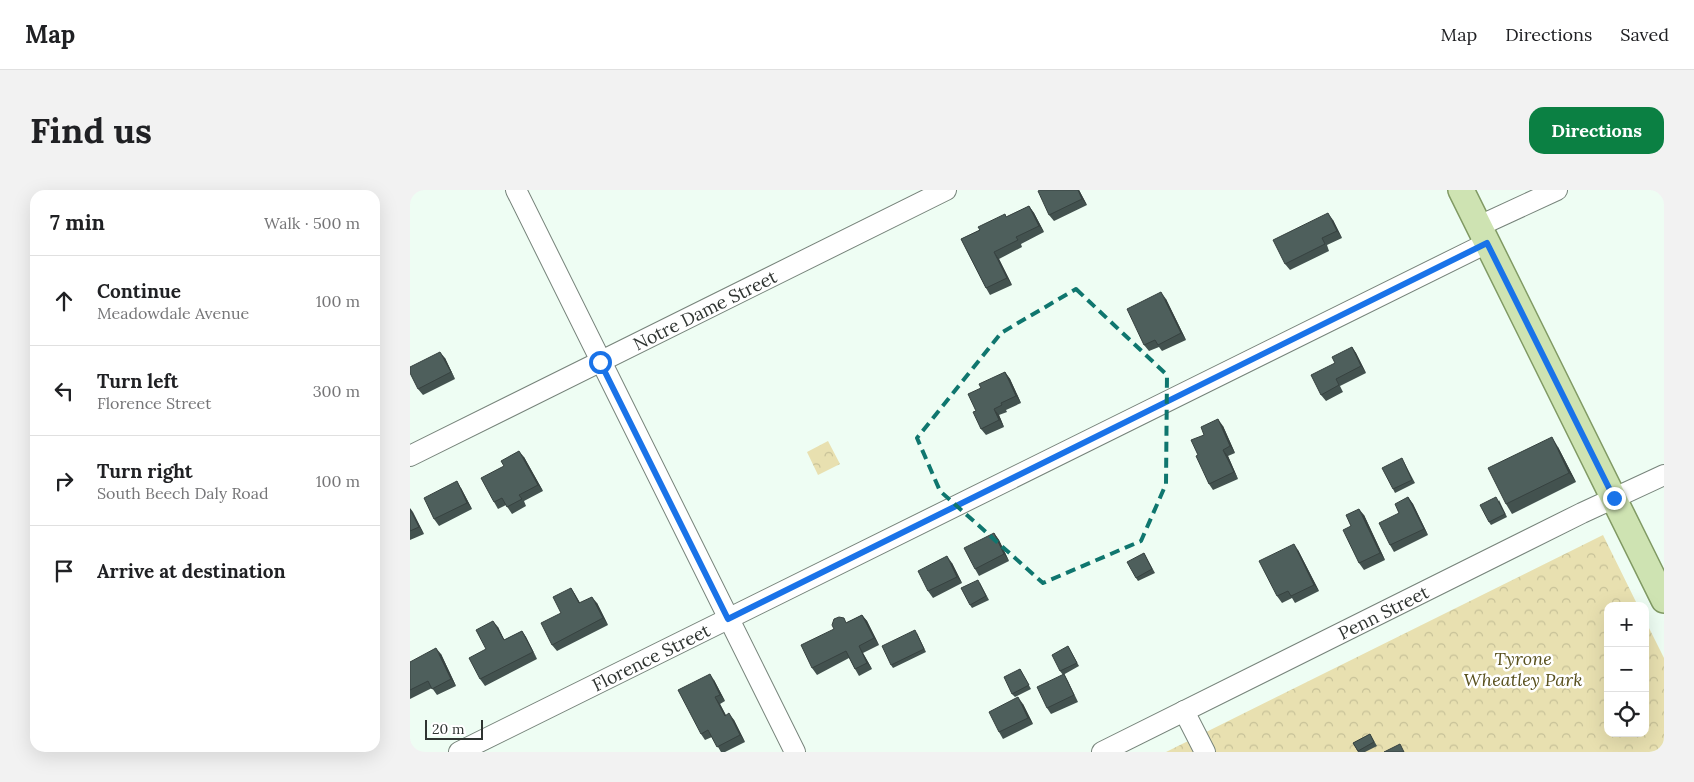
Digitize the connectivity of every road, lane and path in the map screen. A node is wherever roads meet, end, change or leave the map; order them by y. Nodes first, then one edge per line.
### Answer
1 (516, 190) edge
2 (946, 190) edge
3 (1461, 190) edge
4 (1557, 190) edge
5 (1483, 235) junction
6 (600, 362) junction
7 (410, 456) edge
8 (1664, 475) edge
9 (1614, 498) junction
10 (1664, 600) edge
11 (728, 619) junction
12 (1184, 711) junction
13 (459, 752) edge
14 (794, 752) edge
15 (1102, 752) edge
16 (1205, 752) edge

1 - 6 street
2 - 6 street, Notre Dame Street
3 - 5 main road
4 - 5 street, Florence Street
5 - 9 main road
5 - 11 street, Florence Street
6 - 7 street, Notre Dame Street
6 - 11 street
8 - 9 street, Penn Street
9 - 10 main road
9 - 12 street, Penn Street
11 - 13 street, Florence Street
11 - 14 street
12 - 15 street, Penn Street
12 - 16 street

